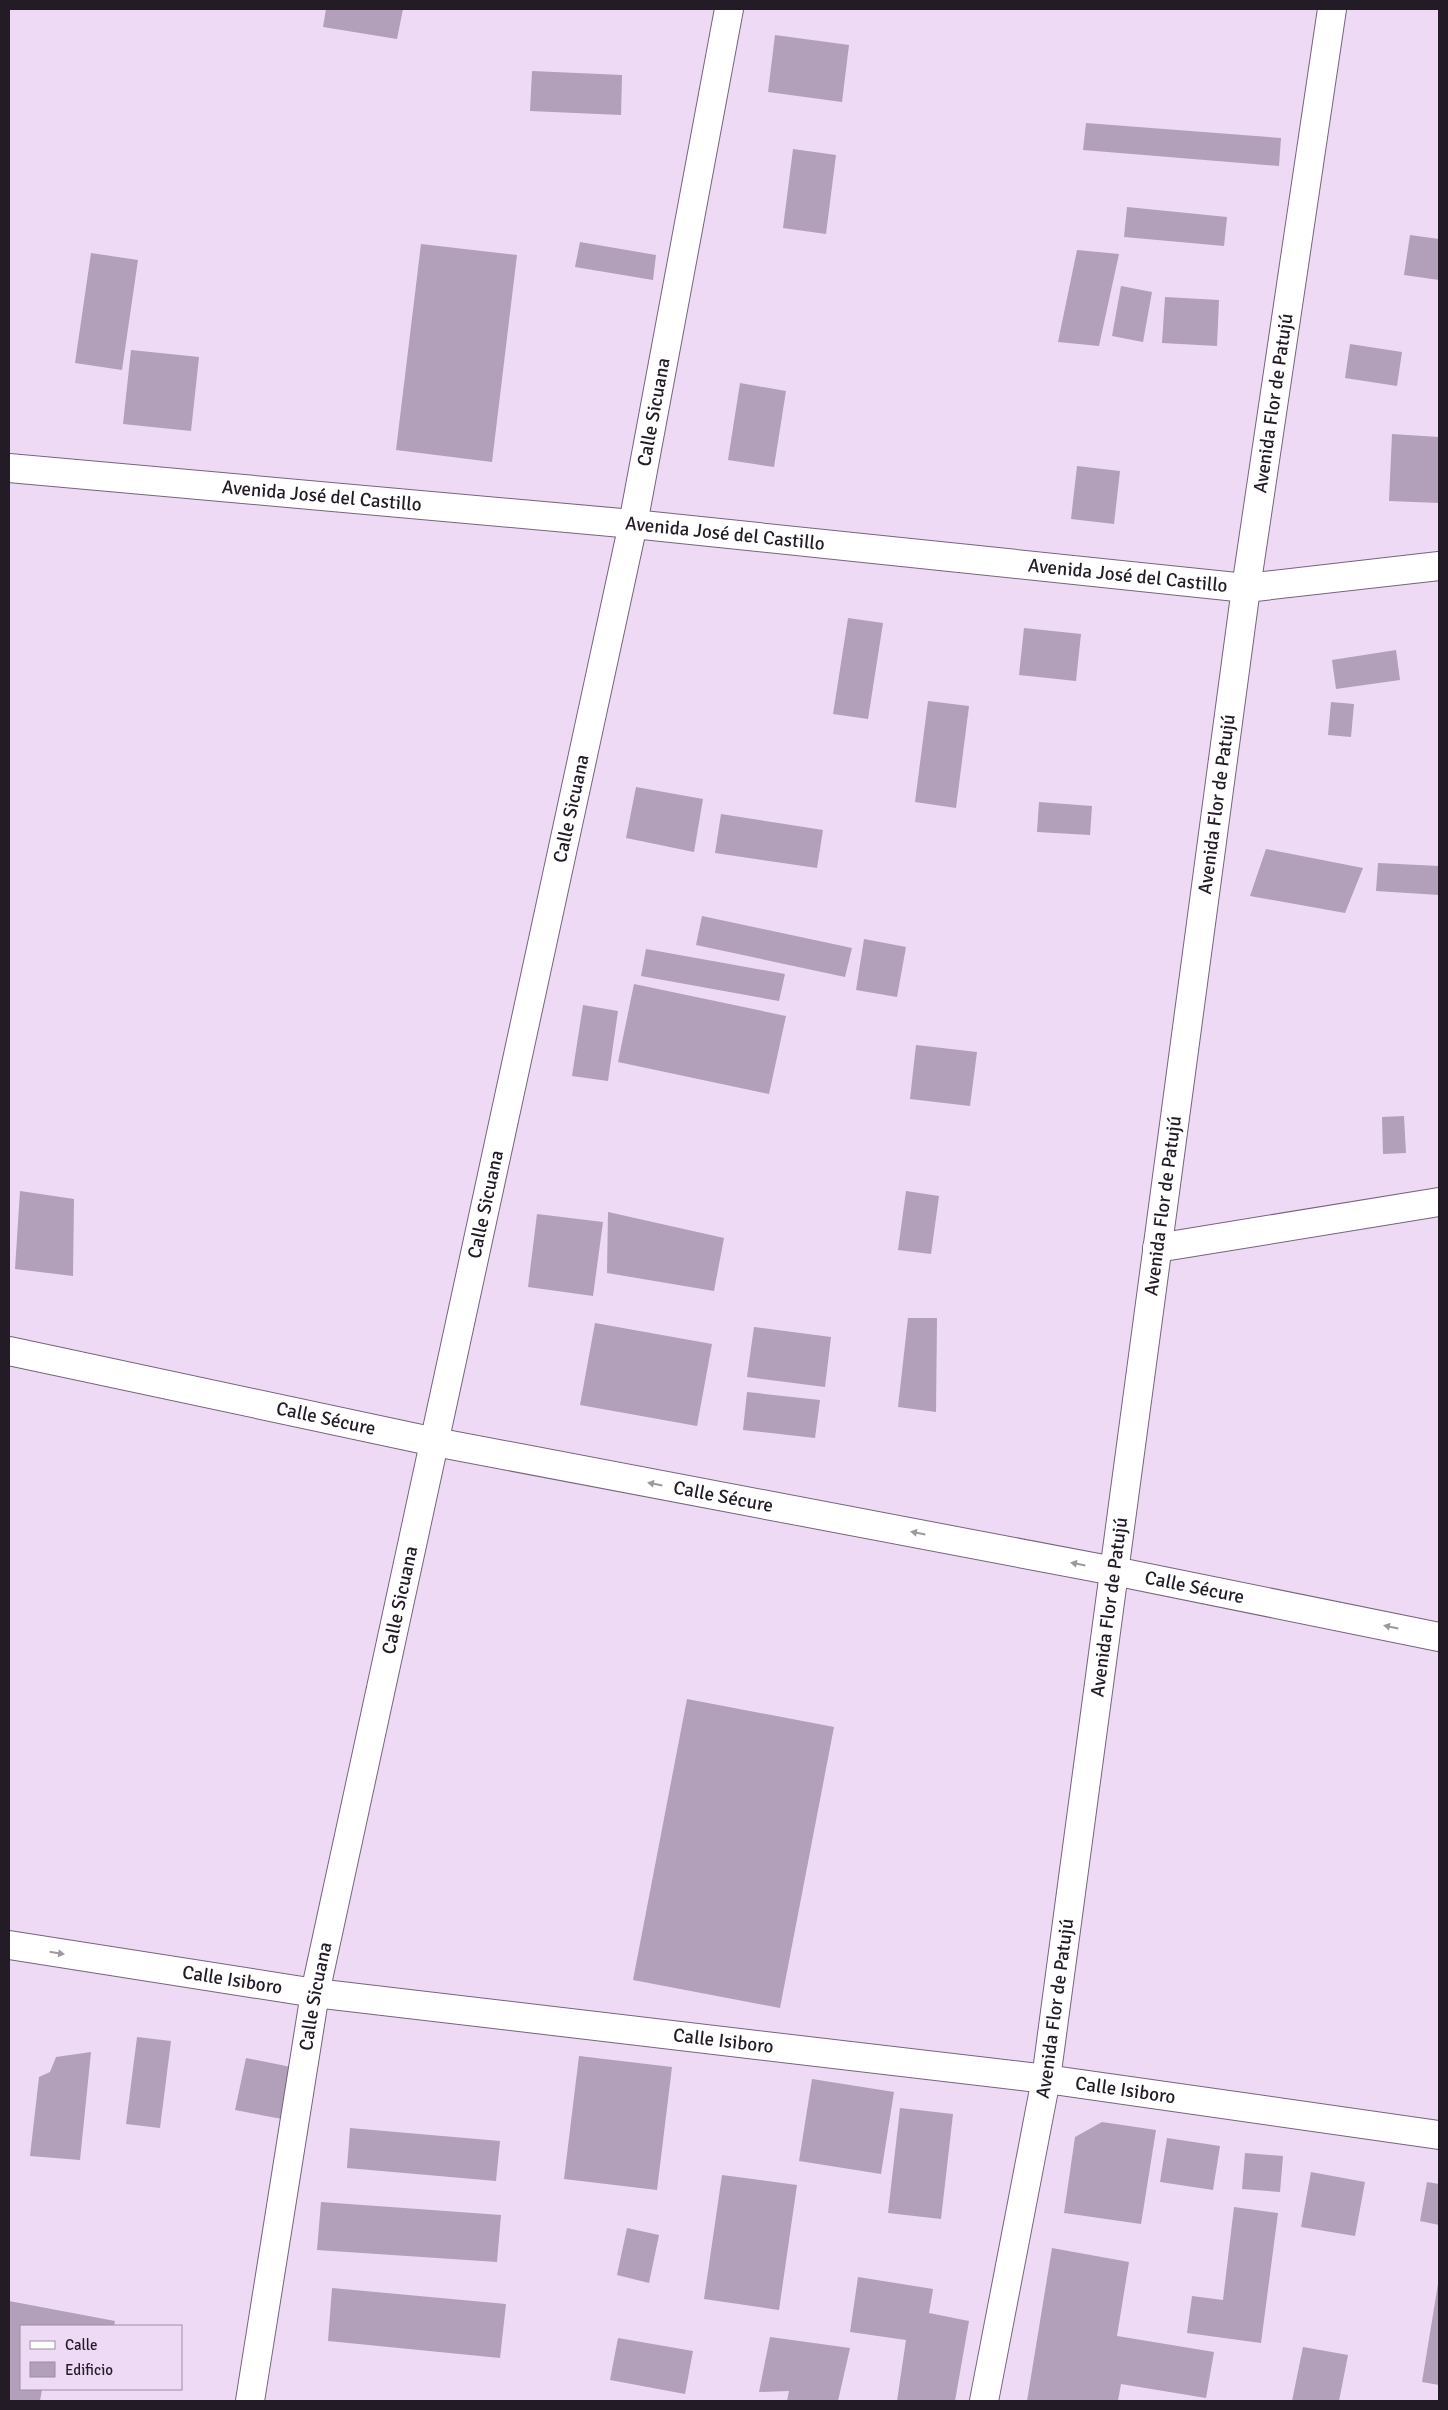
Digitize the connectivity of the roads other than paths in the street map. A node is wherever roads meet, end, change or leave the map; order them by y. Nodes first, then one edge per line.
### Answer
1 (729, 9) edge
2 (1332, 9) edge
3 (9, 468) edge
4 (633, 524) junction
5 (1439, 566) edge
6 (1246, 588) junction
7 (1439, 1202) edge
8 (1157, 1248) junction
9 (9, 1351) edge
10 (435, 1442) junction
11 (1114, 1571) junction
12 (1439, 1637) edge
13 (9, 1945) edge
14 (316, 1993) junction
15 (1046, 2079) junction
16 (1439, 2135) edge
17 (250, 2401) edge
18 (984, 2401) edge

1 - 4 street, Calle Sicuana
2 - 6 street, Avenida Flor de Patujú
3 - 4 street, Avenida José del Castillo
4 - 6 street, Avenida José del Castillo
4 - 10 street, Calle Sicuana
5 - 6 street, Avenida José del Castillo
6 - 8 street, Avenida Flor de Patujú
7 - 8 street
8 - 11 street, Avenida Flor de Patujú
9 - 10 street, Calle Sécure
11 -> 10 street, Calle Sécure
10 - 14 street, Calle Sicuana
12 -> 11 street, Calle Sécure
11 - 15 street, Avenida Flor de Patujú
13 -> 14 street, Calle Isiboro
14 - 15 street, Calle Isiboro
14 - 17 street, Calle Sicuana
15 - 16 street, Calle Isiboro
15 - 18 street, Avenida Flor de Patujú

